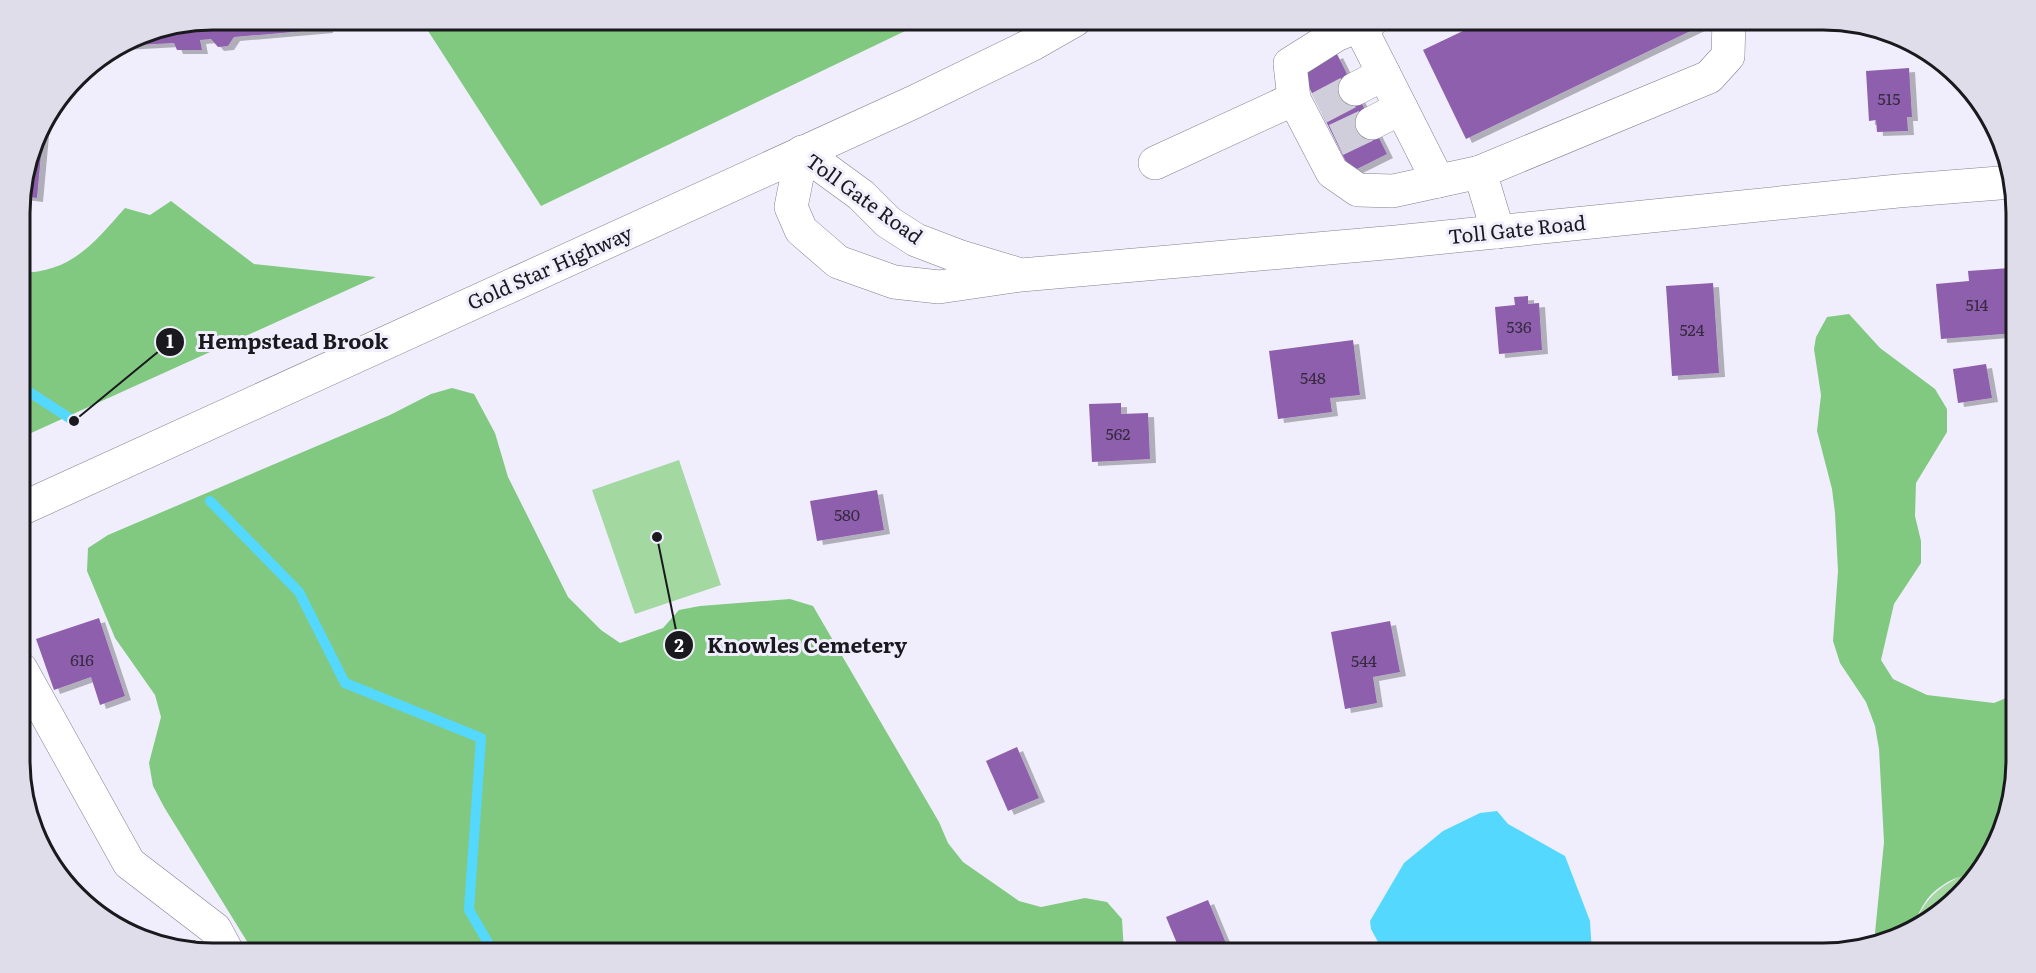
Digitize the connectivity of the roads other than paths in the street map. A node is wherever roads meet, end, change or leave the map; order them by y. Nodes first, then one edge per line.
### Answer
1 (1058, 30) edge
2 (1349, 30) edge
3 (1369, 30) edge
4 (1729, 30) edge
5 (1384, 74) junction
6 (1355, 89) tunnel mouth
7 (1305, 108) junction
8 (1401, 108) junction
9 (1372, 123) tunnel mouth
10 (802, 152) junction
11 (1155, 163) dead end
12 (1480, 172) junction
13 (1438, 181) junction
14 (2003, 183) edge
15 (1498, 232) junction
16 (1021, 275) junction
17 (30, 505) edge
18 (30, 685) edge
19 (222, 943) edge

1 - 10 street, Gold Star Highway
2 - 7 street
3 - 5 street
4 - 12 street
5 - 6 street
5 - 8 street
7 - 11 street
7 - 13 street
8 - 9 street
8 - 13 street
10 - 16 street, Toll Gate Road
10 - 16 street, Toll Gate Road
10 - 17 street, Gold Star Highway
12 - 13 street
12 - 15 street
14 - 15 street, Toll Gate Road
15 - 16 street, Toll Gate Road
18 - 19 street

